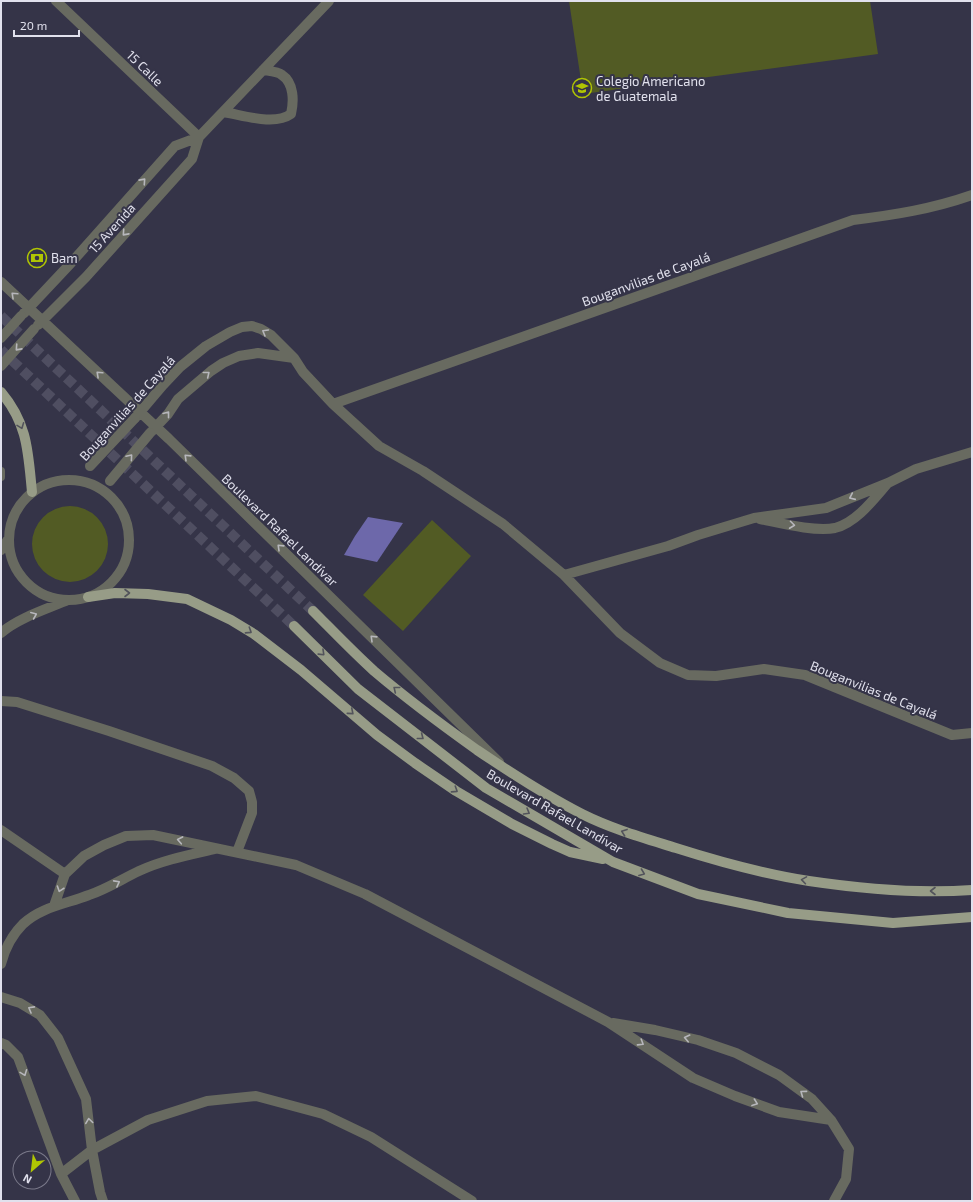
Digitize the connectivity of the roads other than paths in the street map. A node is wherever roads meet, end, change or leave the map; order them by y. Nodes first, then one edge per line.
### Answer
1 (56, 1) edge
2 (329, 1) edge
3 (263, 70) junction
4 (223, 112) junction
5 (199, 137) junction
6 (972, 195) edge
7 (1, 282) edge
8 (24, 312) junction
9 (42, 321) junction
10 (1, 338) edge
11 (294, 358) junction
12 (1, 366) edge
13 (1, 392) edge
14 (333, 404) junction
15 (137, 416) junction
16 (153, 430) junction
17 (972, 452) edge
18 (1, 471) edge
19 (1, 477) edge
20 (82, 480) junction
21 (888, 483) junction
22 (105, 491) junction
23 (32, 492) junction
24 (754, 518) junction
25 (9, 538) junction
26 (1, 550) edge
27 (564, 574) junction
28 (88, 597) junction
29 (68, 600) junction
30 (313, 611) tunnel mouth
31 (294, 626) tunnel mouth
32 (1, 633) edge
33 (1, 701) edge
34 (972, 733) edge
35 (511, 773) junction
36 (1, 830) edge
37 (219, 848) junction
38 (237, 852) junction
39 (613, 862) junction
40 (65, 874) junction
41 (972, 890) edge
42 (54, 906) junction
43 (972, 917) edge
44 (1, 964) edge
45 (1, 997) edge
46 (608, 1022) junction
47 (1, 1043) edge
48 (831, 1120) junction
49 (92, 1150) junction
50 (62, 1174) junction
51 (75, 1201) edge
52 (103, 1201) edge
53 (472, 1201) edge
54 (834, 1201) edge

1 - 5 street, 15 Calle
2 - 3 street, 15 Avenida
3 - 4 street, 15 Avenida
3 - 4 street
4 - 5 street, 15 Avenida
8 -> 5 street, 15 Avenida
5 -> 9 street, 15 Avenida
6 - 14 street, Bouganvilias de Cayalá
8 -> 7 street, Boulevard Rafael Landívar
8 - 9 street, Boulevard Rafael Landívar
8 - 10 street, 15 Avenida, bridge
9 -> 12 street, 15 Avenida, bridge
15 -> 9 street, Boulevard Rafael Landívar
11 - 14 street, Bouganvilias de Cayalá
11 -> 15 street, Bouganvilias de Cayalá
16 -> 11 street
13 -> 23 main road
14 - 27 street, Bouganvilias de Cayalá
15 - 16 street, Boulevard Rafael Landívar
15 - 20 street, Bouganvilias de Cayalá, bridge
22 -> 16 street, bridge
35 -> 16 street, Boulevard Rafael Landívar
17 - 21 street
18 - 19 lane
20 - 22 street
20 - 23 street
21 -> 24 street
24 -> 21 street
22 - 28 street
23 - 25 street
24 - 27 street
25 - 26 street
25 - 29 street
27 - 34 street, Bouganvilias de Cayalá
28 - 29 street
28 -> 39 main road
32 -> 29 street
35 -> 30 main road, Boulevard Rafael Landívar
31 -> 39 main road, Boulevard Rafael Landívar
33 - 38 street
41 -> 35 main road, Boulevard Rafael Landívar
36 - 40 street
37 - 38 street
37 -> 40 street
42 -> 37 street
38 - 46 street
39 -> 43 main road, Boulevard Rafael Landívar
40 -> 42 street
42 - 44 street
49 -> 45 street
46 -> 48 street
48 -> 46 street
47 -> 50 street
48 - 54 street
49 - 50 street
49 - 52 street
49 - 53 street
50 - 51 street

